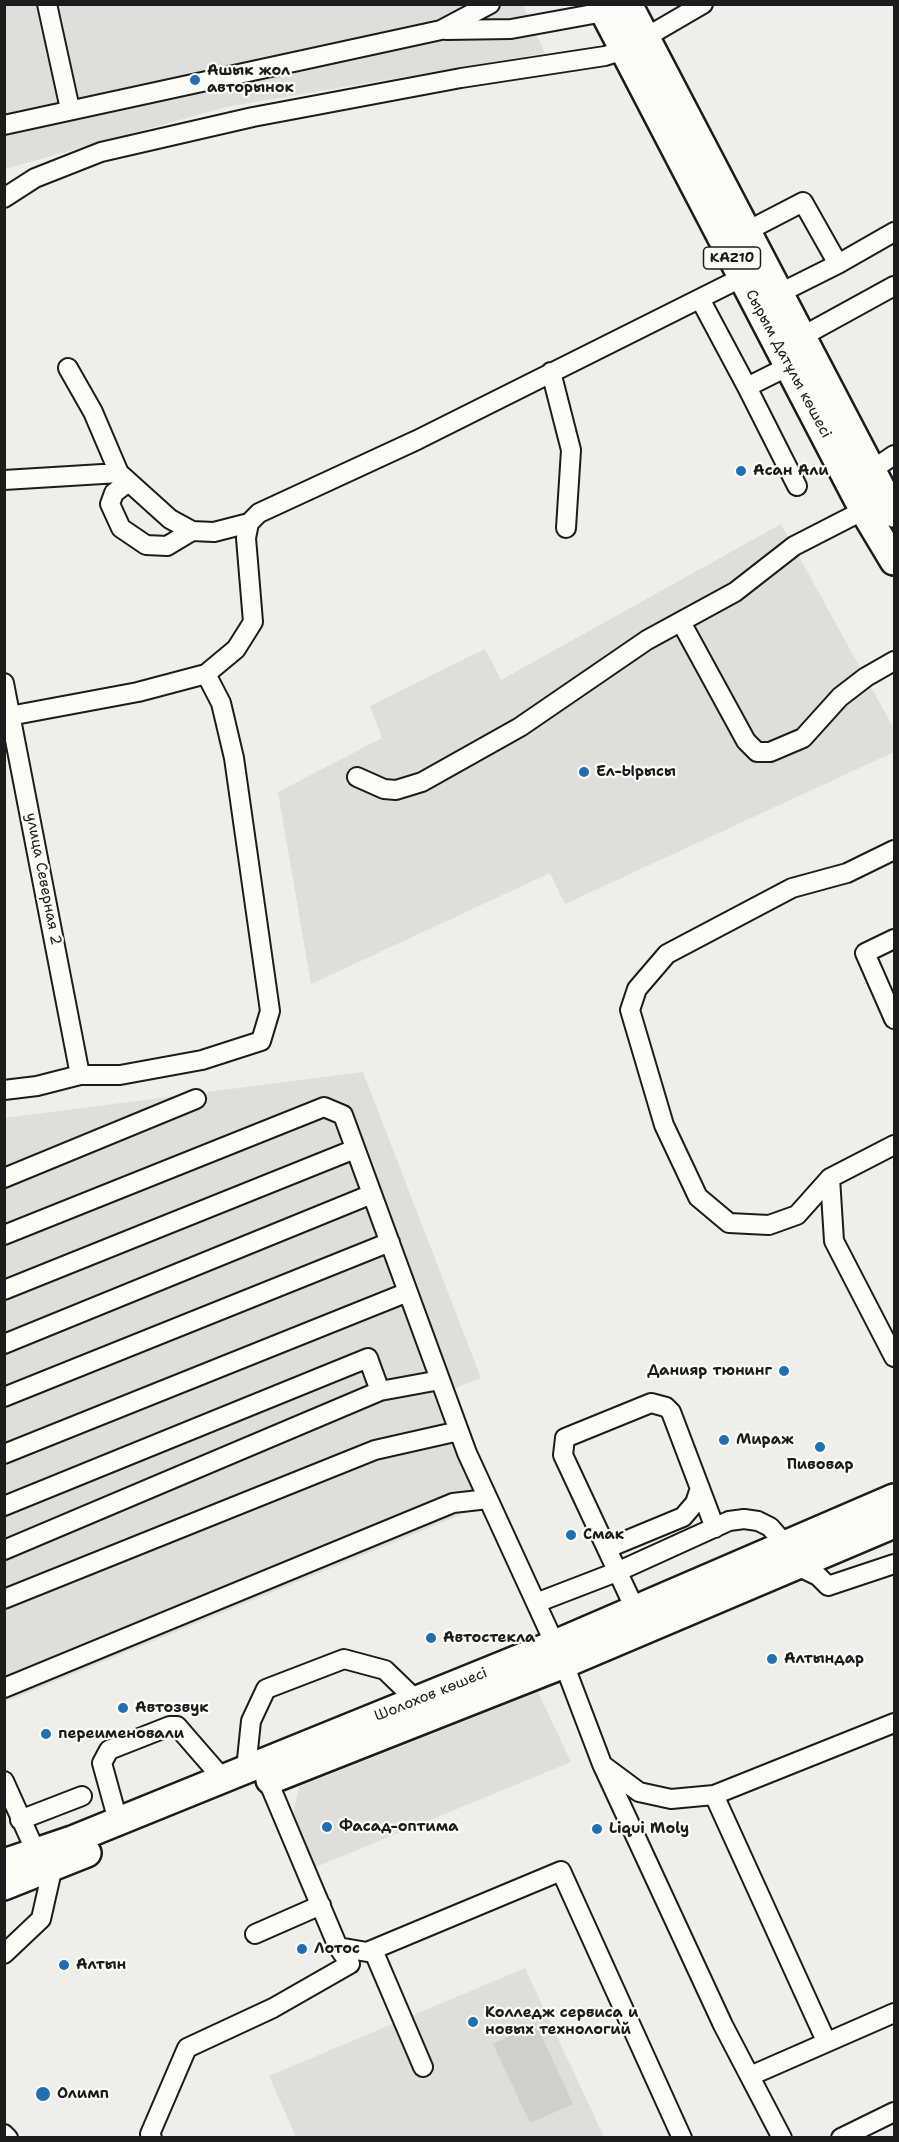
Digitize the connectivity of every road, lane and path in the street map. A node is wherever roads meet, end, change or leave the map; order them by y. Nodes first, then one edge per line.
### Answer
1 (46, 4) edge
2 (490, 4) edge
3 (704, 4) edge
4 (611, 7) edge
5 (441, 30) junction
6 (634, 43) junction
7 (70, 109) junction
8 (4, 125) edge
9 (4, 198) edge
10 (747, 231) junction
11 (894, 232) edge
12 (838, 264) junction
13 (754, 272) junction
14 (894, 286) edge
15 (780, 293) junction
16 (700, 299) junction
17 (790, 350) junction
18 (68, 368) dead end
19 (551, 372) junction
20 (747, 387) junction
21 (894, 455) edge
22 (872, 470) junction
23 (123, 478) junction
24 (4, 480) edge
25 (797, 486) dead end
26 (882, 507) edge
27 (249, 523) junction
28 (566, 528) dead end
29 (192, 531) junction
30 (894, 561) edge
31 (681, 622) junction
32 (894, 661) edge
33 (206, 674) junction
34 (4, 683) edge
35 (8, 717) edge
36 (357, 777) dead end
37 (894, 850) edge
38 (894, 939) edge
39 (894, 1019) edge
40 (80, 1075) junction
41 (4, 1090) edge
42 (196, 1099) dead end
43 (894, 1145) edge
44 (355, 1149) junction
45 (4, 1178) edge
46 (830, 1178) junction
47 (372, 1194) junction
48 (4, 1235) edge
49 (390, 1242) junction
50 (4, 1290) edge
51 (408, 1292) junction
52 (4, 1344) edge
53 (894, 1357) edge
54 (440, 1380) junction
55 (380, 1391) junction
56 (4, 1397) edge
57 (459, 1431) junction
58 (4, 1454) edge
59 (700, 1488) junction
60 (894, 1498) edge
61 (488, 1499) junction
62 (4, 1506) edge
63 (894, 1524) edge
64 (716, 1528) junction
65 (608, 1548) junction
66 (4, 1550) edge
67 (790, 1554) junction
68 (894, 1564) edge
69 (619, 1571) junction
70 (4, 1599) edge
71 (536, 1603) junction
72 (635, 1609) junction
73 (559, 1654) junction
74 (4, 1688) edge
75 (416, 1700) junction
76 (894, 1723) edge
77 (602, 1764) junction
78 (246, 1776) junction
79 (4, 1781) edge
80 (714, 1795) junction
81 (82, 1796) dead end
82 (20, 1820) junction
83 (118, 1821) junction
84 (4, 1863) edge
85 (44, 1863) junction
86 (4, 1886) edge
87 (321, 1905) junction
88 (255, 1934) dead end
89 (338, 1947) junction
90 (372, 1950) junction
91 (4, 1954) edge
92 (894, 2013) edge
93 (826, 2041) junction
94 (423, 2067) dead end
95 (750, 2076) junction
96 (894, 2112) edge
97 (4, 2134) edge
98 (8, 2138) edge
99 (152, 2138) edge
100 (682, 2138) edge
101 (782, 2138) edge
102 (841, 2138) edge

1 - 7 street
2 - 5 street
3 - 6 street
4 - 5 street
4 - 6 highway, Сырым Датұлы көшесі / KAZ10
5 - 7 street
6 - 9 street
6 - 10 highway, Сырым Датұлы көшесі / KAZ10
6 - 13 highway, Сырым Датұлы көшесі / KAZ10
7 - 8 street
10 - 12 street
10 - 13 highway, Сырым Датұлы көшесі / KAZ10
11 - 12 street
12 - 15 street
13 - 15 highway, Сырым Датұлы көшесі / KAZ10
13 - 16 street
13 - 17 highway, Сырым Датұлы көшесі / KAZ10
14 - 17 street
15 - 17 highway, Сырым Датұлы көшесі / KAZ10
16 - 19 street
16 - 20 street
17 - 20 street
17 - 22 highway, Сырым Датұлы көшесі / KAZ10
17 - 26 highway, Сырым Датұлы көшесі / KAZ10
18 - 23 street
19 - 27 street
19 - 28 street
20 - 25 street
21 - 22 street
22 - 26 highway, Сырым Датұлы көшесі / KAZ10
23 - 24 street
23 - 29 street
23 - 29 street
26 - 30 highway, Сырым Датұлы көшесі / KAZ10
26 - 31 street
27 - 29 street
27 - 33 street
31 - 32 street
31 - 36 street
33 - 35 street
33 - 40 street
34 - 35 street, улица Северная 2
35 - 40 street, улица Северная 2
37 - 46 street
38 - 39 street
40 - 41 street
42 - 45 street
43 - 46 street
44 - 47 street
44 - 48 street
44 - 50 street
46 - 53 street
47 - 49 street
47 - 52 street
49 - 51 street
49 - 56 street
51 - 54 street
51 - 58 street
54 - 55 street
54 - 57 street
55 - 62 street
55 - 66 street
57 - 61 street
57 - 70 street
59 - 64 street
59 - 65 street
59 - 65 street
60 - 67 highway, Шолохов көшесі
61 - 71 street
61 - 74 street
63 - 67 highway
64 - 67 street
64 - 69 street
65 - 69 street
67 - 68 street
67 - 72 highway, Шолохов көшесі
67 - 73 highway, Шолохов көшесі
69 - 71 street
69 - 72 street
71 - 73 street
72 - 73 highway, Шолохов көшесі
73 - 75 highway, Шолохов көшесі
73 - 77 street
73 - 78 highway, Шолохов көшесі
75 - 78 highway, Шолохов көшесі
75 - 78 street
76 - 80 street
77 - 80 street
77 - 95 street
78 - 83 highway, Шолохов көшесі
78 - 83 street
78 - 85 highway, Шолохов көшесі
78 - 87 street
79 - 82 street
80 - 93 street
81 - 82 street
82 - 85 street
83 - 85 highway, Шолохов көшесі
84 - 85 highway, Шолохов көшесі
85 - 86 highway, Шолохов көшесі
85 - 91 street
87 - 88 street
87 - 89 street
89 - 90 street
89 - 99 street
90 - 94 street
90 - 100 street
92 - 93 street
93 - 95 street
95 - 101 street
96 - 102 street
97 - 98 street

